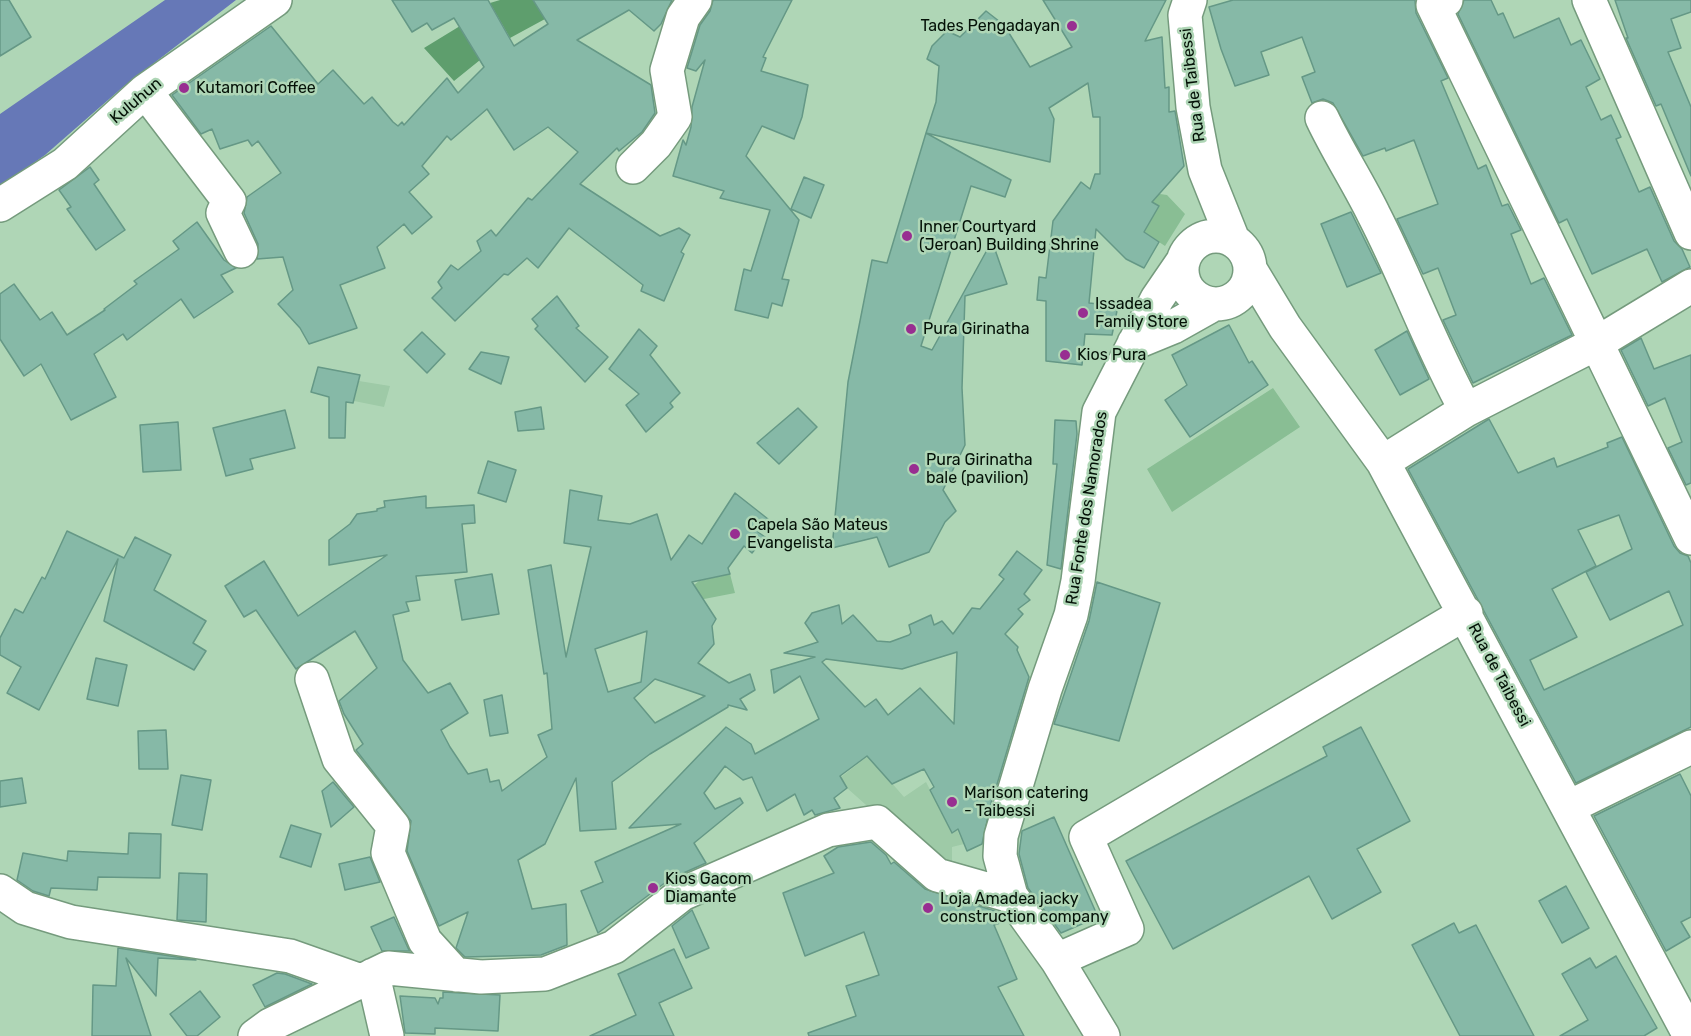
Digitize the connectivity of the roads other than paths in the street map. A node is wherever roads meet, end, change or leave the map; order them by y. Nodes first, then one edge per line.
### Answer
1 (275, 0) edge
2 (694, 0) edge
3 (1190, 0) edge
4 (1589, 0) edge
5 (1435, 2) edge
6 (145, 91) junction
7 (1322, 118) dead end
8 (633, 167) dead end
9 (1205, 170) junction
10 (0, 205) edge
11 (1691, 233) edge
12 (1233, 240) junction
13 (242, 251) dead end
14 (1190, 251) junction
15 (1250, 269) junction
16 (1691, 286) edge
17 (1220, 304) junction
18 (1285, 327) junction
19 (1134, 343) junction
20 (1597, 343) junction
21 (1466, 410) junction
22 (1383, 462) junction
23 (1691, 538) edge
24 (1466, 613) junction
25 (312, 679) dead end
26 (1691, 747) edge
27 (1569, 807) junction
28 (0, 891) edge
29 (1011, 896) junction
30 (1057, 960) junction
31 (456, 975) junction
32 (367, 978) junction
33 (255, 1036) edge
34 (387, 1036) edge
35 (1102, 1036) edge
36 (1690, 1036) edge

1 - 6 street, Kuluhun
2 - 8 street
3 - 9 street, Rua de Taibessi
4 - 11 street
5 - 20 street
6 - 10 street, Kuluhun
6 - 13 street
7 - 21 street
9 - 12 street, Rua de Taibessi
9 - 14 street, Rua de Taibessi
12 - 14 street
12 - 15 street
14 - 17 street
14 - 19 street, Rua Fonte dos Namorados
15 - 17 street
15 - 18 street, Rua de Taibessi
16 - 20 street
17 - 18 street
17 - 19 street
18 - 22 street, Rua de Taibessi
19 - 29 street, Rua Fonte dos Namorados
20 - 21 street
20 - 23 street
21 - 22 street
22 - 24 street, Rua de Taibessi
24 - 27 street, Rua de Taibessi
24 - 30 street
25 - 31 street
26 - 27 street
27 - 36 street, Rua de Taibessi
28 - 32 street
29 - 30 street, Rua Fonte dos Namorados
29 - 31 street
30 - 35 street, Rua Fonte dos Namorados
31 - 32 street
32 - 33 street
32 - 34 street

